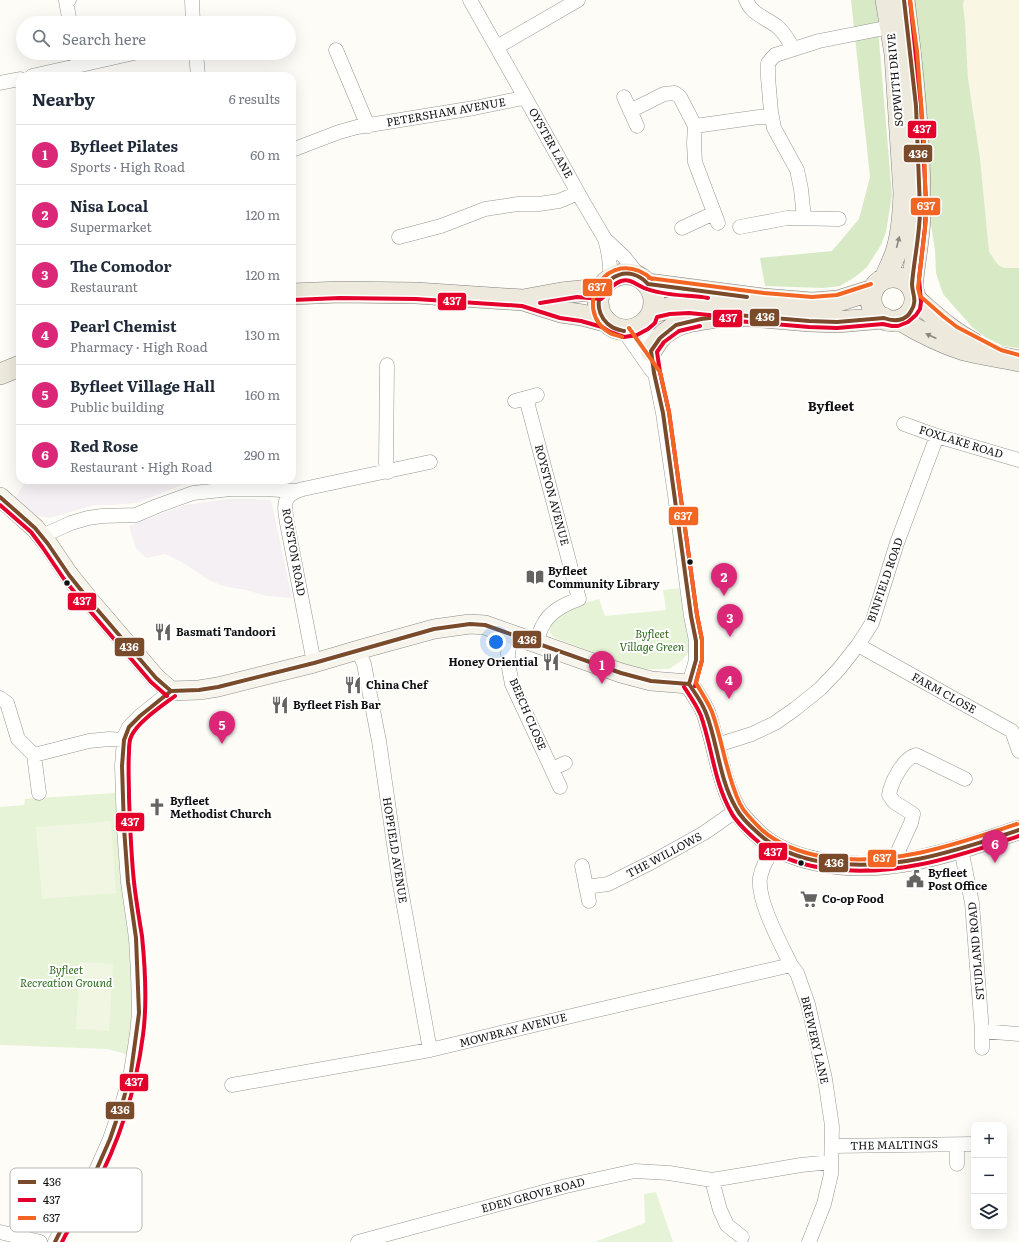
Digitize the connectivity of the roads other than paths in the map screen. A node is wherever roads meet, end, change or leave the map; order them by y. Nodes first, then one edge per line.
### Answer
1 (67, 0) edge
2 (192, 0) edge
3 (470, 0) edge
4 (578, 0) edge
5 (746, 0) edge
6 (886, 0) edge
7 (904, 0) edge
8 (69, 16) edge
9 (193, 16) edge
10 (890, 27) junction
11 (497, 48) junction
12 (793, 49) junction
13 (336, 50) dead end
14 (77, 60) edge
15 (197, 60) edge
16 (43, 72) edge
17 (198, 72) edge
18 (16, 80) edge
19 (0, 83) edge
20 (524, 97) junction
21 (624, 97) dead end
22 (630, 111) junction
23 (772, 118) junction
24 (368, 126) junction
25 (637, 126) dead end
26 (695, 126) junction
27 (296, 148) edge
28 (578, 193) junction
29 (804, 218) junction
30 (839, 219) dead end
31 (740, 227) dead end
32 (682, 228) dead end
33 (399, 237) dead end
34 (605, 239) junction
35 (644, 281) junction
36 (879, 284) junction
37 (604, 286) junction
38 (914, 293) junction
39 (296, 294) edge
40 (523, 300) junction
41 (737, 315) junction
42 (649, 318) junction
43 (892, 319) junction
44 (605, 320) junction
45 (624, 330) junction
46 (651, 351) junction
47 (999, 356) junction
48 (1019, 361) edge
49 (387, 365) dead end
50 (16, 368) edge
51 (654, 373) junction
52 (0, 374) edge
53 (526, 398) dead end
54 (904, 424) dead end
55 (937, 436) junction
56 (1019, 460) edge
57 (430, 462) dead end
58 (388, 472) junction
59 (295, 491) junction
60 (0, 497) edge
61 (42, 536) junction
62 (512, 634) junction
63 (536, 643) junction
64 (858, 645) junction
65 (358, 650) junction
66 (314, 663) junction
67 (689, 684) junction
68 (171, 691) junction
69 (0, 698) edge
70 (124, 740) junction
71 (714, 746) junction
72 (1019, 751) edge
73 (34, 755) junction
74 (565, 763) dead end
75 (552, 769) junction
76 (966, 779) dead end
77 (560, 787) dead end
78 (39, 793) dead end
79 (737, 810) junction
80 (1019, 830) edge
81 (774, 847) junction
82 (961, 849) junction
83 (900, 863) junction
84 (582, 866) dead end
85 (586, 887) junction
86 (589, 901) dead end
87 (791, 965) junction
88 (982, 1031) junction
89 (1019, 1034) edge
90 (982, 1048) dead end
91 (430, 1050) junction
92 (232, 1085) dead end
93 (971, 1144) edge
94 (957, 1145) junction
95 (832, 1146) junction
96 (832, 1162) junction
97 (957, 1164) dead end
98 (97, 1168) edge
99 (712, 1180) junction
100 (0, 1232) edge
101 (60, 1232) edge
102 (742, 1237) dead end
103 (40, 1242) edge
104 (56, 1242) edge
105 (358, 1242) edge
106 (809, 1242) edge

1 - 8 street
2 - 9 street
3 - 11 street, OYSTER LANE
4 - 11 street
5 - 12 street
6 - 10 main road, SOPWITH DRIVE
7 - 38 main road, SOPWITH DRIVE
10 - 12 street
36 -> 10 main road, SOPWITH DRIVE
11 - 20 street, OYSTER LANE
12 - 23 street
13 - 24 street
14 - 16 street
15 - 17 street
18 - 19 street
20 - 24 street, PETERSHAM AVENUE
20 - 28 street, OYSTER LANE
21 - 22 street
22 - 25 street
22 - 26 street
23 - 26 street
23 - 29 street
24 - 27 street, PETERSHAM AVENUE
26 - 32 street
28 - 33 street
28 - 34 street, OYSTER LANE
29 - 30 street
29 - 31 street
34 - 35 street, OYSTER LANE
34 - 37 street, OYSTER LANE
35 - 36 main road
35 - 37 main road
35 - 42 main road
36 - 38 main road
36 - 43 main road
37 - 40 main road
37 - 44 main road
38 - 43 main road
38 - 47 main road
39 - 40 main road
40 - 44 main road
41 - 42 main road
41 - 43 main road
41 - 46 main road
42 - 45 main road
42 - 46 street
47 -> 43 main road
44 - 45 main road
45 - 51 street
46 - 51 street
47 - 48 main road
49 - 58 street
50 - 52 main road
51 - 67 street
53 - 63 street, ROYSTON AVENUE
54 - 55 street, FOXLAKE ROAD
55 - 56 street, FOXLAKE ROAD
55 - 64 street, BINFIELD ROAD
57 - 58 street, ROYSTON ROAD
58 - 59 street, ROYSTON ROAD
59 - 61 street
59 - 66 street, ROYSTON ROAD
60 - 61 street
61 - 68 street
62 - 63 street
62 - 65 street
62 - 75 street, BEECH CLOSE
63 - 67 street
64 - 71 street, BINFIELD ROAD
64 - 72 street, FARM CLOSE
65 - 66 street
65 - 91 street, HOPFIELD AVENUE
66 - 68 street
67 - 71 street
68 - 70 street
69 - 73 street
70 - 73 street
70 - 98 street
71 - 79 street
73 - 78 street
74 - 75 street
75 - 77 street, BEECH CLOSE
76 - 83 street
79 - 81 street
79 - 85 street, THE WILLOWS
80 - 82 street
81 - 83 street
81 - 87 street, BREWERY LANE
82 - 83 street
82 - 88 street, STUDLAND ROAD
84 - 85 street
85 - 86 street
87 - 91 street, MOWBRAY AVENUE
87 - 95 street, BREWERY LANE
88 - 89 street
88 - 90 street, STUDLAND ROAD
91 - 92 street, MOWBRAY AVENUE
93 - 94 street, THE MALTINGS
94 - 95 street, THE MALTINGS
94 - 97 street
95 - 96 street, BREWERY LANE
96 - 99 street, EDEN GROVE ROAD
96 - 106 street, BREWERY LANE
99 - 102 street
99 - 105 street, EDEN GROVE ROAD
100 - 103 street
101 - 104 street

